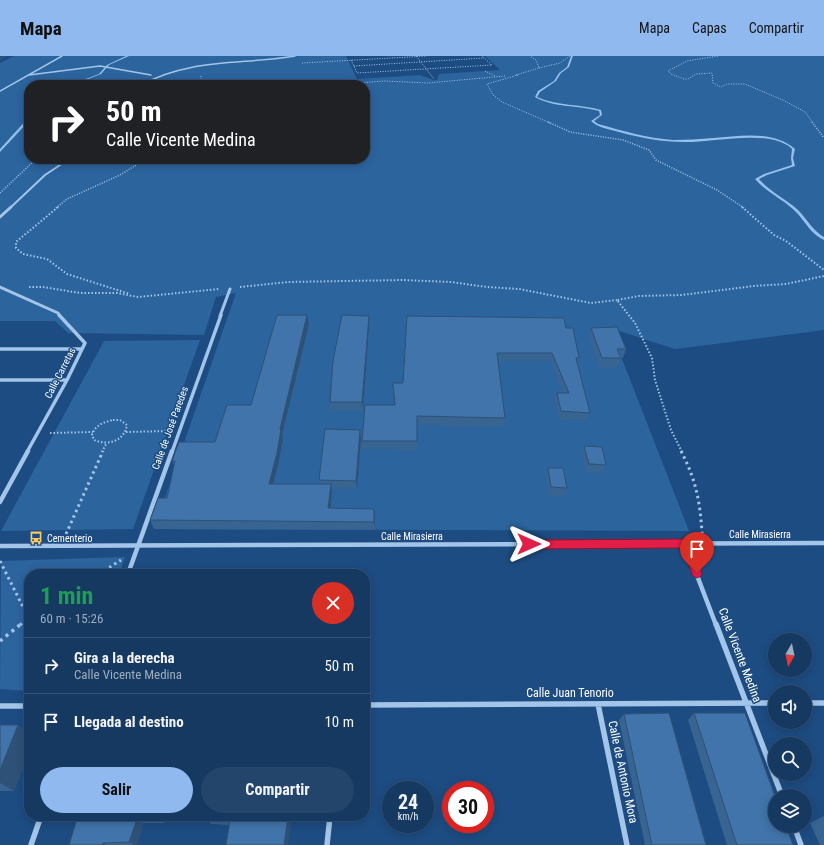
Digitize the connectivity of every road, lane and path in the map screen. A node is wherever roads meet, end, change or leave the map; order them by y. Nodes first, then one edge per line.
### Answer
1 (62, 56) edge
2 (295, 56) edge
3 (416, 56) edge
4 (427, 56) edge
5 (482, 56) edge
6 (530, 56) edge
7 (570, 56) edge
8 (718, 56) edge
9 (485, 58) junction
10 (219, 60) dead end
11 (351, 60) junction
12 (421, 62) junction
13 (301, 63) dead end
14 (354, 66) junction
15 (539, 68) junction
16 (426, 69) junction
17 (485, 71) dead end
18 (29, 75) junction
19 (518, 75) junction
20 (497, 77) junction
21 (434, 79) dead end
22 (146, 80) edge
23 (370, 82) edge
24 (0, 91) edge
25 (824, 138) edge
26 (31, 164) edge
27 (62, 164) edge
28 (138, 164) edge
29 (0, 193) edge
30 (0, 216) edge
31 (824, 270) edge
32 (824, 276) edge
33 (0, 287) edge
34 (25, 288) dead end
35 (230, 289) junction
36 (138, 297) junction
37 (616, 300) junction
38 (0, 349) edge
39 (82, 349) junction
40 (0, 380) edge
41 (67, 380) junction
42 (180, 431) junction
43 (93, 432) junction
44 (126, 432) junction
45 (38, 433) junction
46 (106, 444) junction
47 (0, 502) edge
48 (824, 543) edge
49 (686, 544) junction
50 (702, 544) junction
51 (0, 546) edge
52 (61, 546) junction
53 (138, 546) junction
54 (0, 561) edge
55 (130, 569) edge
56 (24, 608) edge
57 (24, 622) edge
58 (0, 641) edge
59 (768, 703) edge
60 (812, 703) edge
61 (824, 703) edge
62 (598, 704) junction
63 (747, 704) junction
64 (370, 705) edge
65 (0, 706) edge
66 (24, 706) edge
67 (779, 789) edge
68 (39, 821) edge
69 (329, 821) edge
70 (797, 833) edge
71 (31, 845) edge
72 (327, 845) edge
73 (627, 845) edge
74 (801, 845) edge

1 - 18 street
2 - 10 street
3 - 4 path
3 - 11 path
3 - 12 path
5 - 9 path
6 - 15 path
7 - 15 path
8 - 25 path
9 - 12 path
9 - 16 path
11 - 13 path
11 - 14 path
12 - 14 path
12 - 16 path
14 - 16 path
15 - 19 path
16 - 21 path
17 - 20 path
18 - 22 street
18 - 24 street
19 - 20 path
19 - 31 path
20 - 23 path
26 - 29 path
27 - 30 street
28 - 36 path
32 - 37 path
33 - 39 street, Calle Carretas
34 - 36 path
35 - 36 path
35 - 37 path
35 - 42 street, Calle de José Paredes
37 - 50 path
38 - 39 street
39 - 41 street, Calle Carretas
40 - 41 street
41 - 45 street, Calle Carretas
42 - 44 path
42 - 53 street, Calle de José Paredes
43 - 44 path
43 - 45 path
43 - 46 path
44 - 46 path
45 - 47 street, Calle Carretas
46 - 52 path
48 - 50 street, Calle Mirasierra
49 - 50 street, Calle Mirasierra
49 - 53 street, Calle Mirasierra
49 - 63 street, Calle Vicente Medina
51 - 52 street, Calle Mirasierra
52 - 53 street, Calle Mirasierra
53 - 55 street, Calle de José Paredes
54 - 56 path
57 - 58 path
59 - 63 street, Calle Juan Tenorio
60 - 61 street
62 - 63 street, Calle Juan Tenorio
62 - 64 street, Calle Juan Tenorio
62 - 73 street, Calle de Antonio Mora
63 - 67 street, Calle Vicente Medina
65 - 66 street
68 - 71 street
69 - 72 street
70 - 74 street

